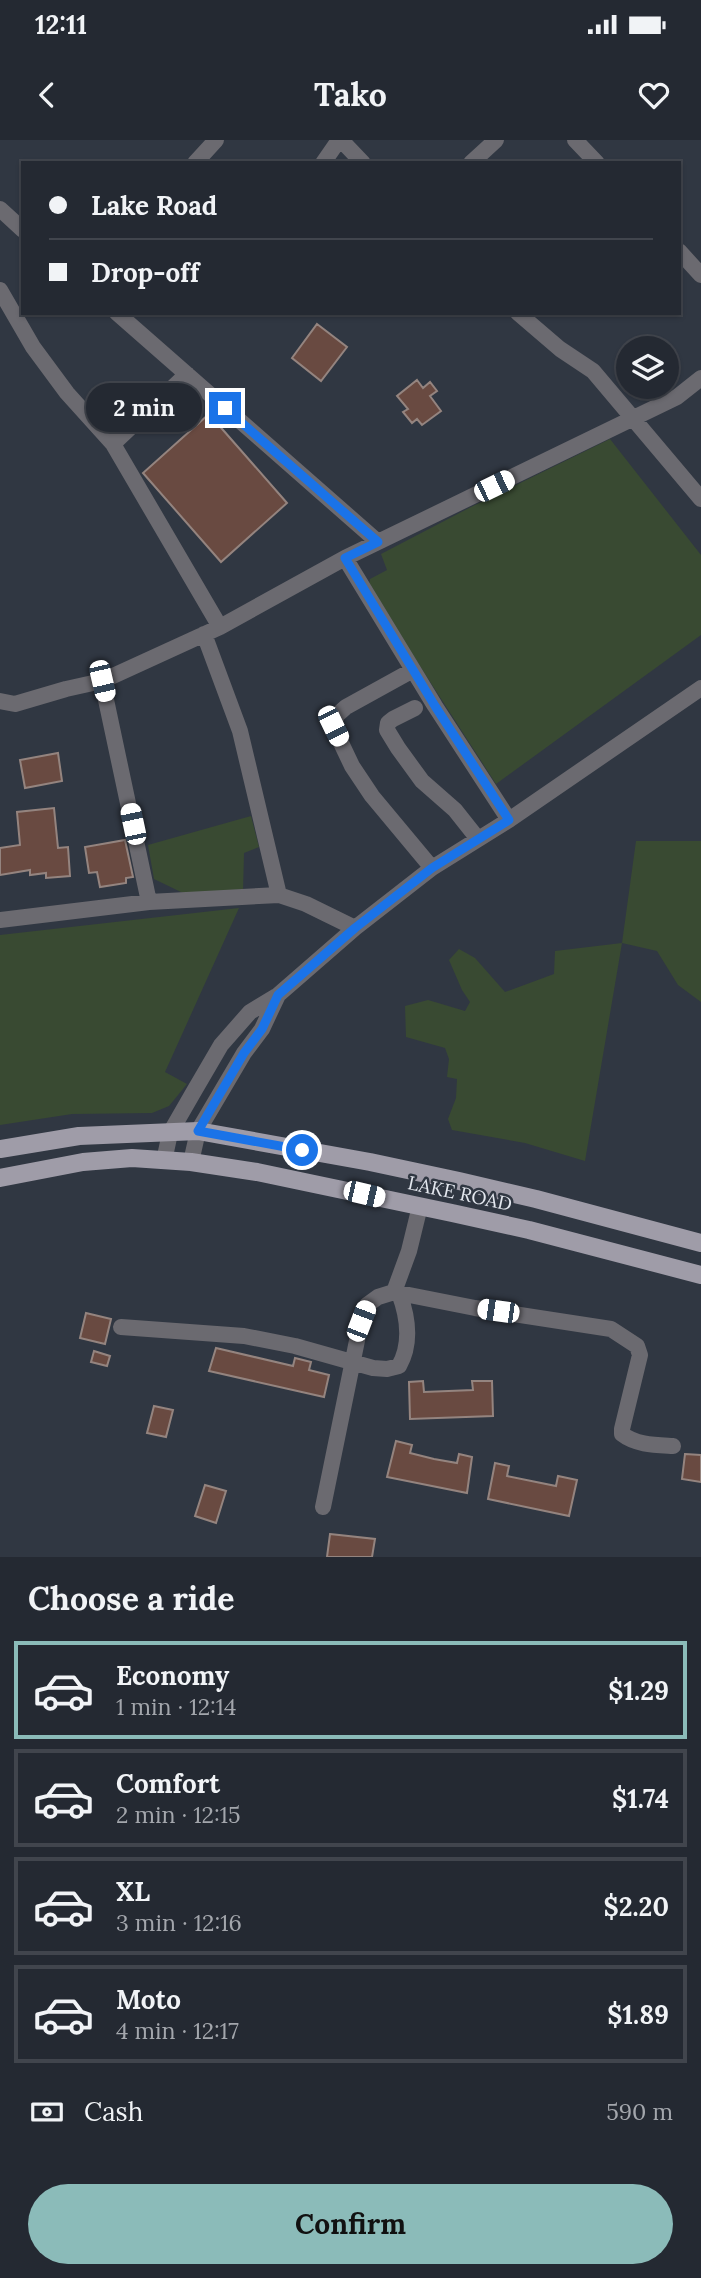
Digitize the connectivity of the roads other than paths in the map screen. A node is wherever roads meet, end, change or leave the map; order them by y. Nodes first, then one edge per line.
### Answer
1 (216, 140) edge
2 (340, 140) edge
3 (496, 140) edge
4 (575, 140) edge
5 (197, 161) edge
6 (324, 161) edge
7 (361, 161) edge
8 (473, 161) edge
9 (595, 161) edge
10 (0, 209) edge
11 (21, 228) edge
12 (681, 253) edge
13 (701, 275) edge
14 (0, 290) edge
15 (119, 315) edge
16 (520, 315) edge
17 (187, 374) junction
18 (701, 378) edge
19 (634, 419) junction
20 (113, 444) junction
21 (701, 499) edge
22 (378, 542) junction
23 (345, 558) junction
24 (220, 627) junction
25 (204, 634) junction
26 (413, 670) junction
27 (102, 681) junction
28 (701, 688) edge
29 (0, 701) edge
30 (415, 708) dead end
31 (509, 820) junction
32 (478, 839) junction
33 (432, 868) junction
34 (279, 895) junction
35 (149, 902) junction
36 (0, 920) edge
37 (355, 928) junction
38 (278, 995) junction
39 (198, 1131) junction
40 (170, 1133) junction
41 (0, 1149) edge
42 (164, 1161) junction
43 (191, 1162) junction
44 (0, 1178) edge
45 (420, 1206) junction
46 (701, 1242) edge
47 (701, 1275) edge
48 (396, 1292) junction
49 (121, 1327) dead end
50 (354, 1363) junction
51 (673, 1447) dead end
52 (323, 1507) dead end

1 - 5 street
2 - 6 street
2 - 7 street
3 - 8 street
4 - 9 street
10 - 11 street
12 - 13 street
14 - 20 street
15 - 17 street
16 - 19 street
17 - 20 street
17 - 22 street
18 - 19 street
19 - 21 street
19 - 22 street
20 - 24 street
22 - 23 street
23 - 24 street
23 - 26 street
24 - 25 street
25 - 27 street
25 - 34 street
26 - 31 street
26 - 33 street
27 - 29 street
27 - 35 street
28 - 31 street
30 - 32 street
31 - 32 street
32 - 33 street
33 - 37 street
34 - 35 street
34 - 37 street
35 - 36 street
37 - 38 street
38 - 39 street
38 - 40 street
39 - 40 main road, LAKE ROAD
39 - 43 street
39 - 46 main road, LAKE ROAD
40 - 41 main road, LAKE ROAD
40 - 42 street
42 - 43 main road, LAKE ROAD
42 - 44 main road, LAKE ROAD
43 - 45 main road, LAKE ROAD
45 - 47 main road, LAKE ROAD
45 - 48 street
48 - 50 street
48 - 50 street
48 - 51 street
49 - 50 street
50 - 52 street

